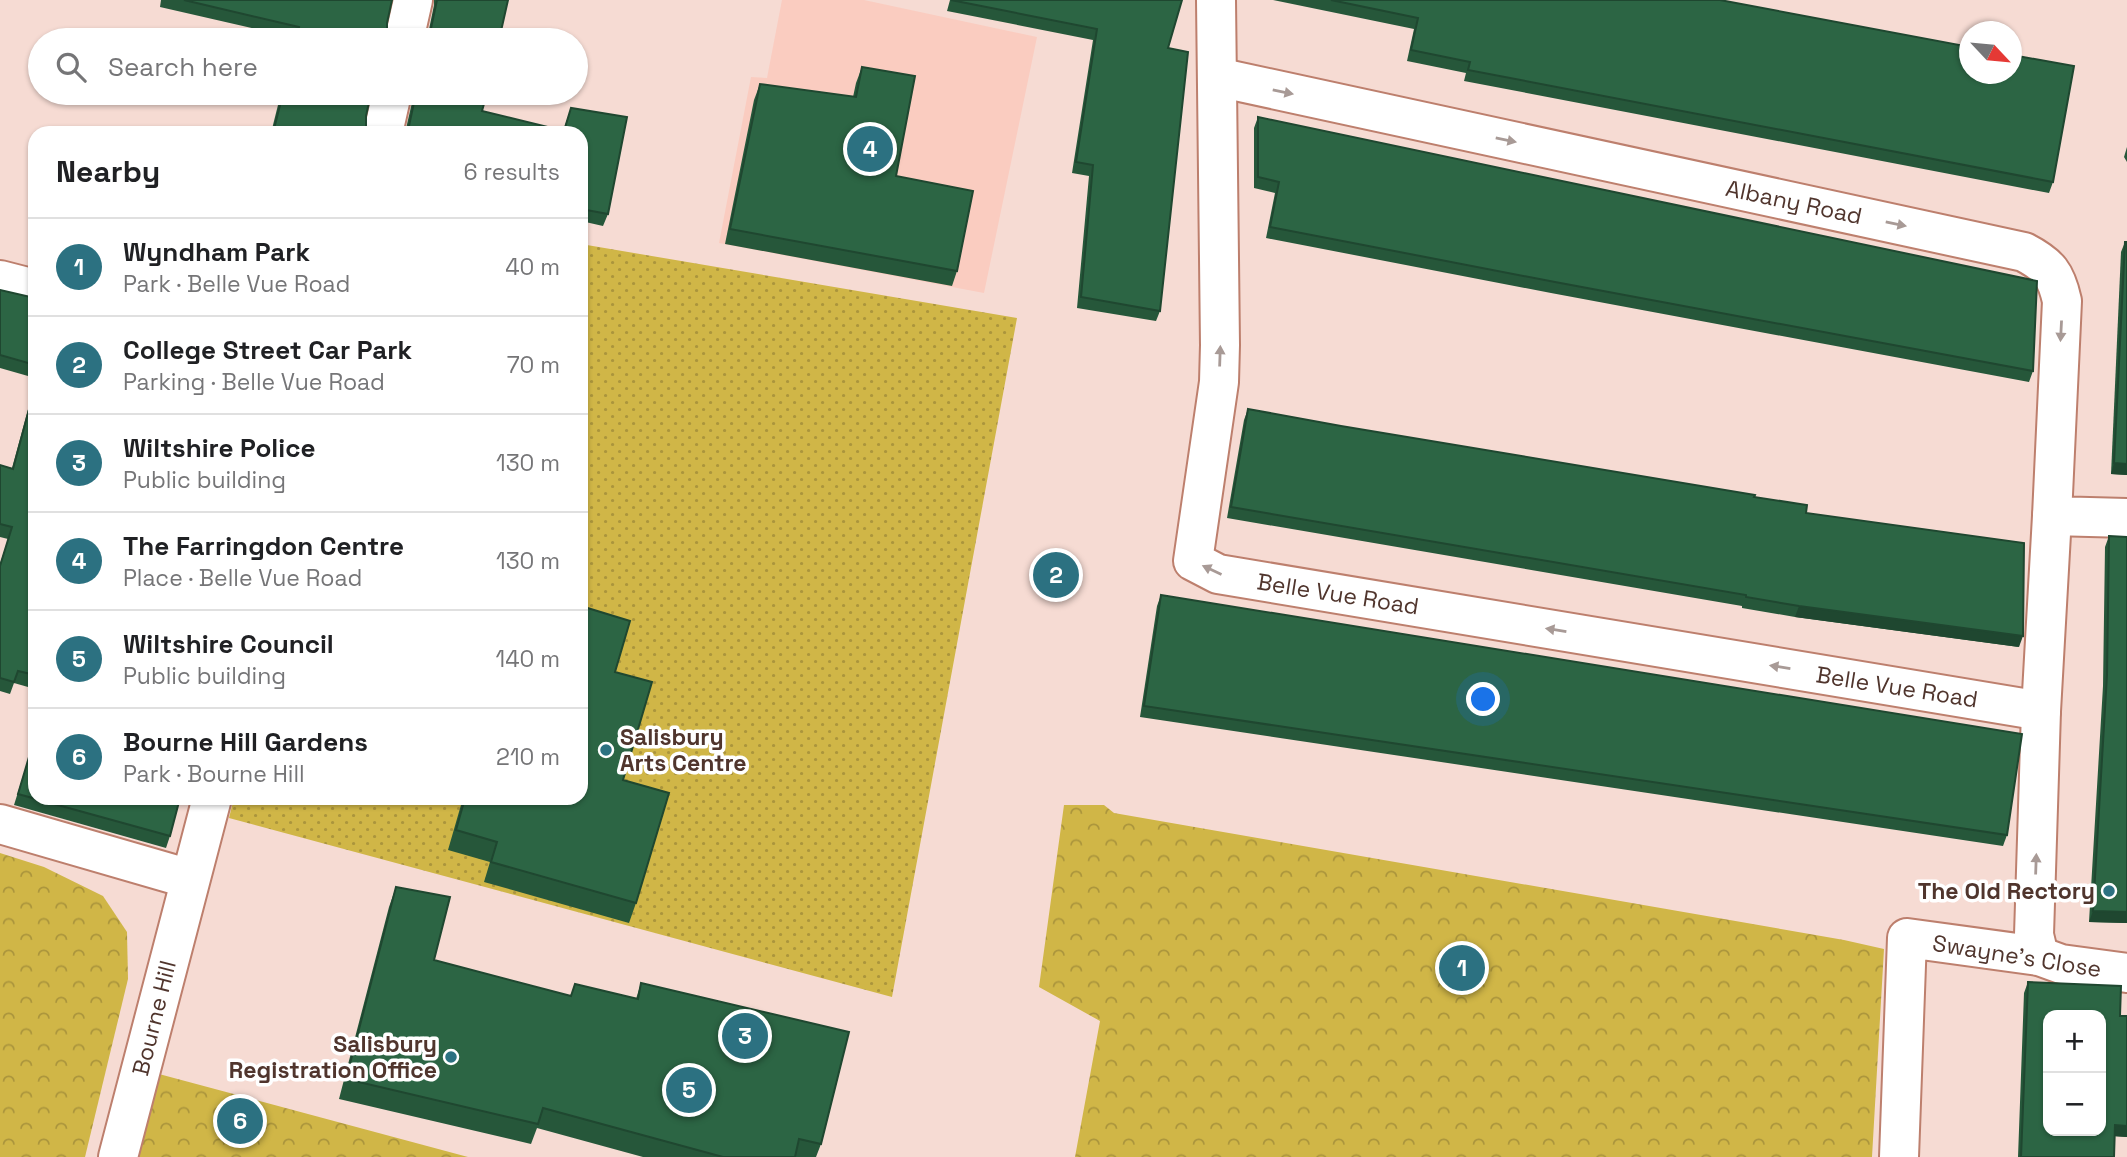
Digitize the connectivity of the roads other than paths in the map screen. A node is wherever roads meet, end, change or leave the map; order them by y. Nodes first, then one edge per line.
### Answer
1 (413, 0) edge
2 (1216, 0) edge
3 (407, 28) edge
4 (1217, 77) junction
5 (389, 105) edge
6 (385, 126) edge
7 (0, 280) edge
8 (28, 287) edge
9 (2052, 516) junction
10 (2127, 518) edge
11 (2041, 711) junction
12 (210, 805) edge
13 (0, 824) edge
14 (190, 879) junction
15 (2039, 956) junction
16 (2127, 973) edge
17 (118, 1157) edge
18 (1899, 1157) edge

1 - 3 street
2 - 4 street, Belle Vue Road
4 -> 9 street, Albany Road
11 -> 4 street, Belle Vue Road
5 - 6 street
7 - 8 street
9 - 10 street
9 - 11 street
15 -> 11 street
12 - 14 street, Bourne Hill
13 - 14 street
14 - 17 street, Bourne Hill
15 - 16 street, Swayne's Close
15 - 18 street, Swayne's Close

